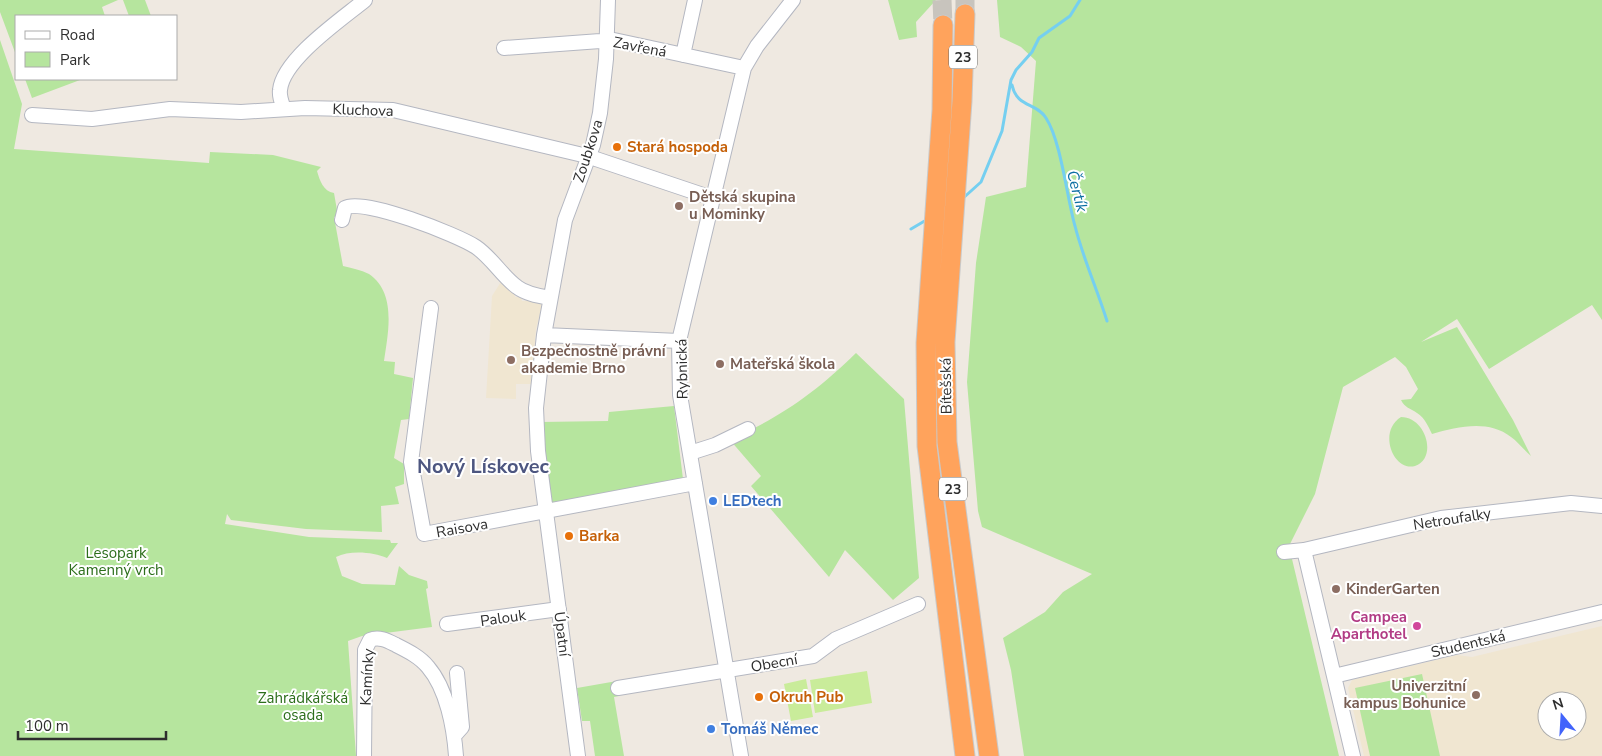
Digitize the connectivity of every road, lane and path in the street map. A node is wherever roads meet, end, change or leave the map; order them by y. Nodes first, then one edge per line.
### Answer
1 (365, 0) edge
2 (608, 0) edge
3 (695, 0) edge
4 (794, 0) edge
5 (964, 14) tunnel mouth
6 (943, 25) tunnel mouth
7 (607, 40) junction
8 (504, 48) dead end
9 (683, 56) junction
10 (744, 68) junction
11 (284, 109) junction
12 (32, 115) dead end
13 (587, 156) junction
14 (712, 198) junction
15 (342, 220) dead end
16 (550, 298) junction
17 (431, 308) dead end
18 (544, 335) junction
19 (679, 340) junction
20 (748, 429) dead end
21 (690, 453) junction
22 (695, 483) junction
23 (1602, 506) edge
24 (546, 512) junction
25 (1304, 550) junction
26 (1284, 552) dead end
27 (918, 604) dead end
28 (559, 609) junction
29 (1602, 612) edge
30 (447, 624) dead end
31 (727, 671) junction
32 (457, 673) dead end
33 (1334, 676) junction
34 (618, 688) dead end
35 (454, 736) junction
36 (364, 756) edge
37 (456, 756) edge
38 (578, 756) edge
39 (741, 756) edge
40 (964, 756) edge
41 (988, 756) edge
42 (1354, 756) edge

1 - 11 street
2 - 7 street, Zoubkova
3 - 9 street
4 - 10 street, Rybnická
5 - 41 highway, Bítešská / 23
6 - 40 highway, Bítešská / 23
7 - 8 street, Zavřená
7 - 9 street, Zavřená
7 - 13 street, Zoubkova
9 - 10 street, Zavřená
10 - 14 street, Rybnická
11 - 12 street, Kluchova
11 - 13 street, Kluchova
13 - 14 street, Kluchova
13 - 16 street, Zoubkova
14 - 19 street, Rybnická
15 - 16 street
16 - 18 street, Zoubkova
17 - 24 street, Raisova
18 - 19 street
18 - 24 street, Zoubkova
19 - 21 street, Rybnická
20 - 21 street
21 - 22 street, Rybnická
22 - 24 street, Raisova
22 - 31 street, Rybnická
23 - 25 street, Netroufalky
24 - 28 street, Úpatní
25 - 26 street, Netroufalky
25 - 33 street
27 - 31 street, Obecní
28 - 30 street, Palouk
28 - 38 street, Úpatní
29 - 33 street, Studentská
31 - 34 street, Obecní
31 - 39 street, Rybnická
32 - 35 street
33 - 42 street
35 - 36 street, Kamínky
35 - 37 street, Kamínky

